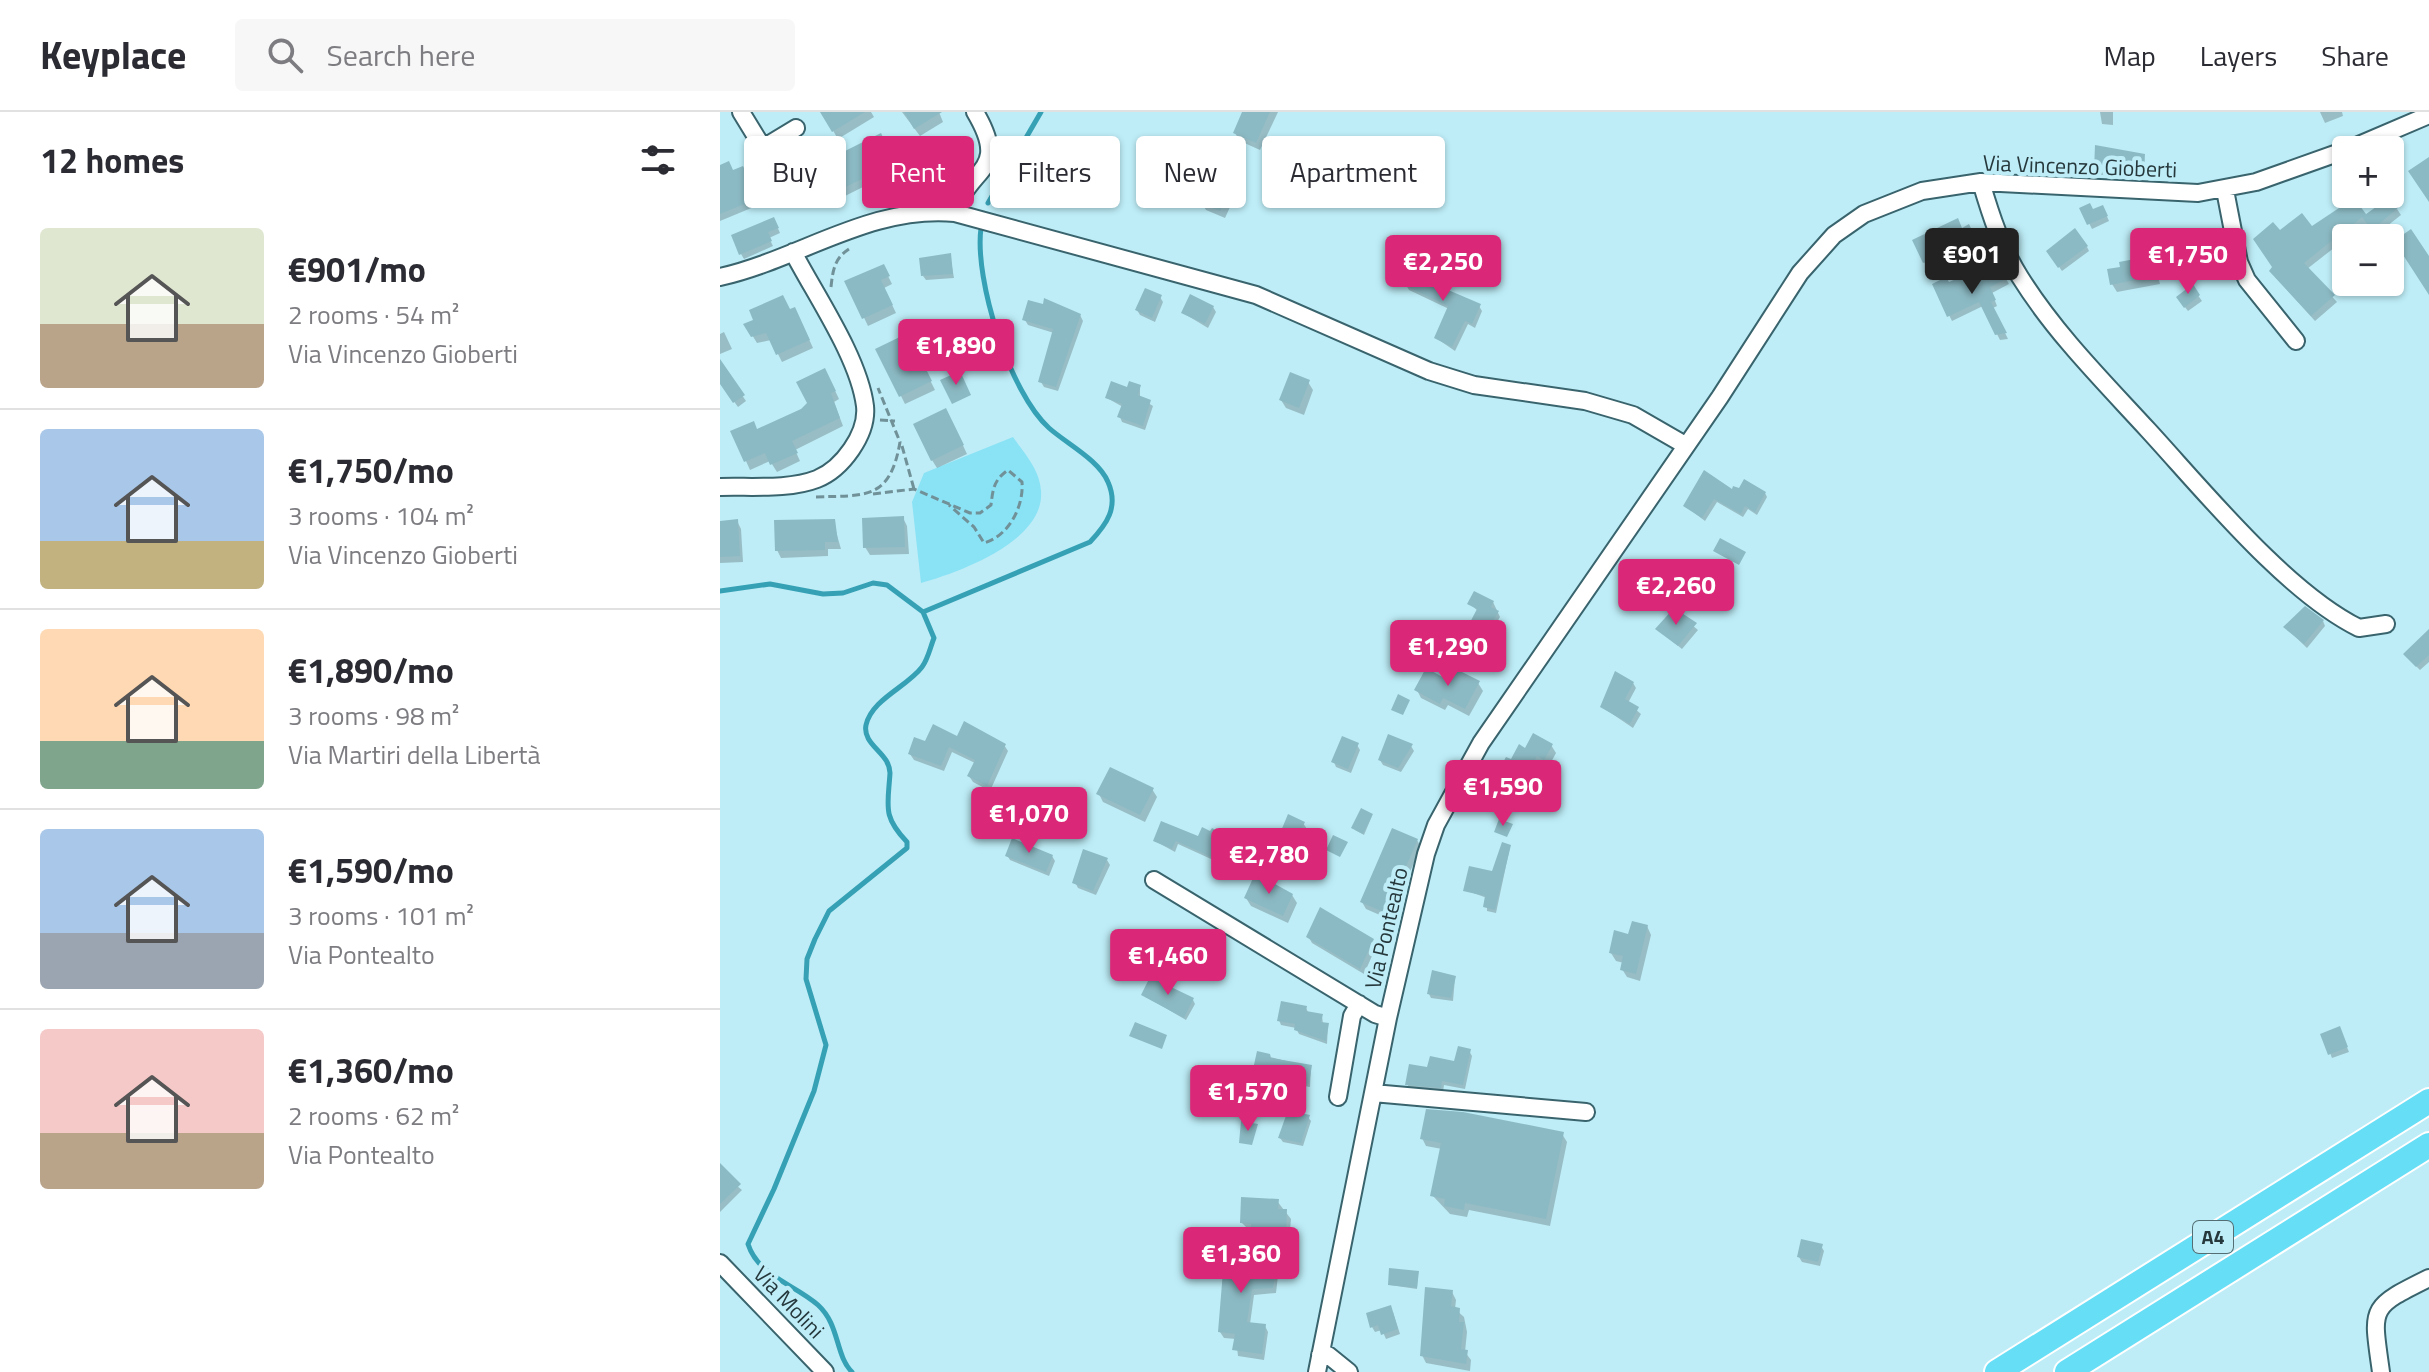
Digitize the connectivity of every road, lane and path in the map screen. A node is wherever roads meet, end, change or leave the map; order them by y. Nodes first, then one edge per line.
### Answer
1 (741, 112) edge
2 (975, 112) edge
3 (2429, 115) edge
4 (796, 128) dead end
5 (2379, 136) edge
6 (2332, 155) edge
7 (1981, 182) junction
8 (2225, 190) junction
9 (955, 213) junction
10 (854, 237) dead end
11 (793, 252) junction
12 (720, 277) edge
13 (835, 301) dead end
14 (2296, 341) dead end
15 (875, 380) dead end
16 (880, 420) dead end
17 (895, 421) junction
18 (900, 442) junction
19 (1685, 445) junction
20 (720, 487) edge
21 (914, 489) junction
22 (832, 490) dead end
23 (870, 494) junction
24 (837, 496) junction
25 (809, 497) dead end
26 (949, 505) junction
27 (2386, 624) dead end
28 (1154, 880) dead end
29 (1359, 1004) junction
30 (1388, 1018) junction
31 (1373, 1093) junction
32 (1338, 1097) dead end
33 (2429, 1101) edge
34 (1586, 1112) dead end
35 (2429, 1145) edge
36 (720, 1263) edge
37 (2429, 1278) edge
38 (1320, 1355) junction
39 (825, 1372) edge
40 (1317, 1372) edge
41 (1349, 1372) edge
42 (1997, 1372) edge
43 (2067, 1372) edge
44 (2381, 1372) edge

1 - 4 street
2 - 9 street
3 - 5 street, Via Vincenzo Gioberti
6 - 8 street, Via Vincenzo Gioberti
7 - 8 street, Via Vincenzo Gioberti
7 - 19 street, Via Vincenzo Gioberti
7 - 27 street
8 - 14 street
9 - 11 street
9 - 19 street
10 - 13 path
11 - 12 street
11 - 20 street
15 - 17 path
16 - 17 path
17 - 18 path
18 - 21 path
18 - 23 path
19 - 30 street, Via Pontealto
21 - 23 path
21 - 26 path
22 - 24 path
23 - 24 path
24 - 25 path
26 - 26 path
28 - 29 street, Via Pontealto
29 - 30 street, Via Pontealto
29 - 32 street
30 - 31 street, Via Pontealto
31 - 34 street
31 - 38 street, Via Pontealto
33 - 42 highway, A4
35 - 43 highway, A4
36 - 39 street, Via Molini
37 - 44 street
38 - 40 street, Via Pontealto
38 - 41 street

